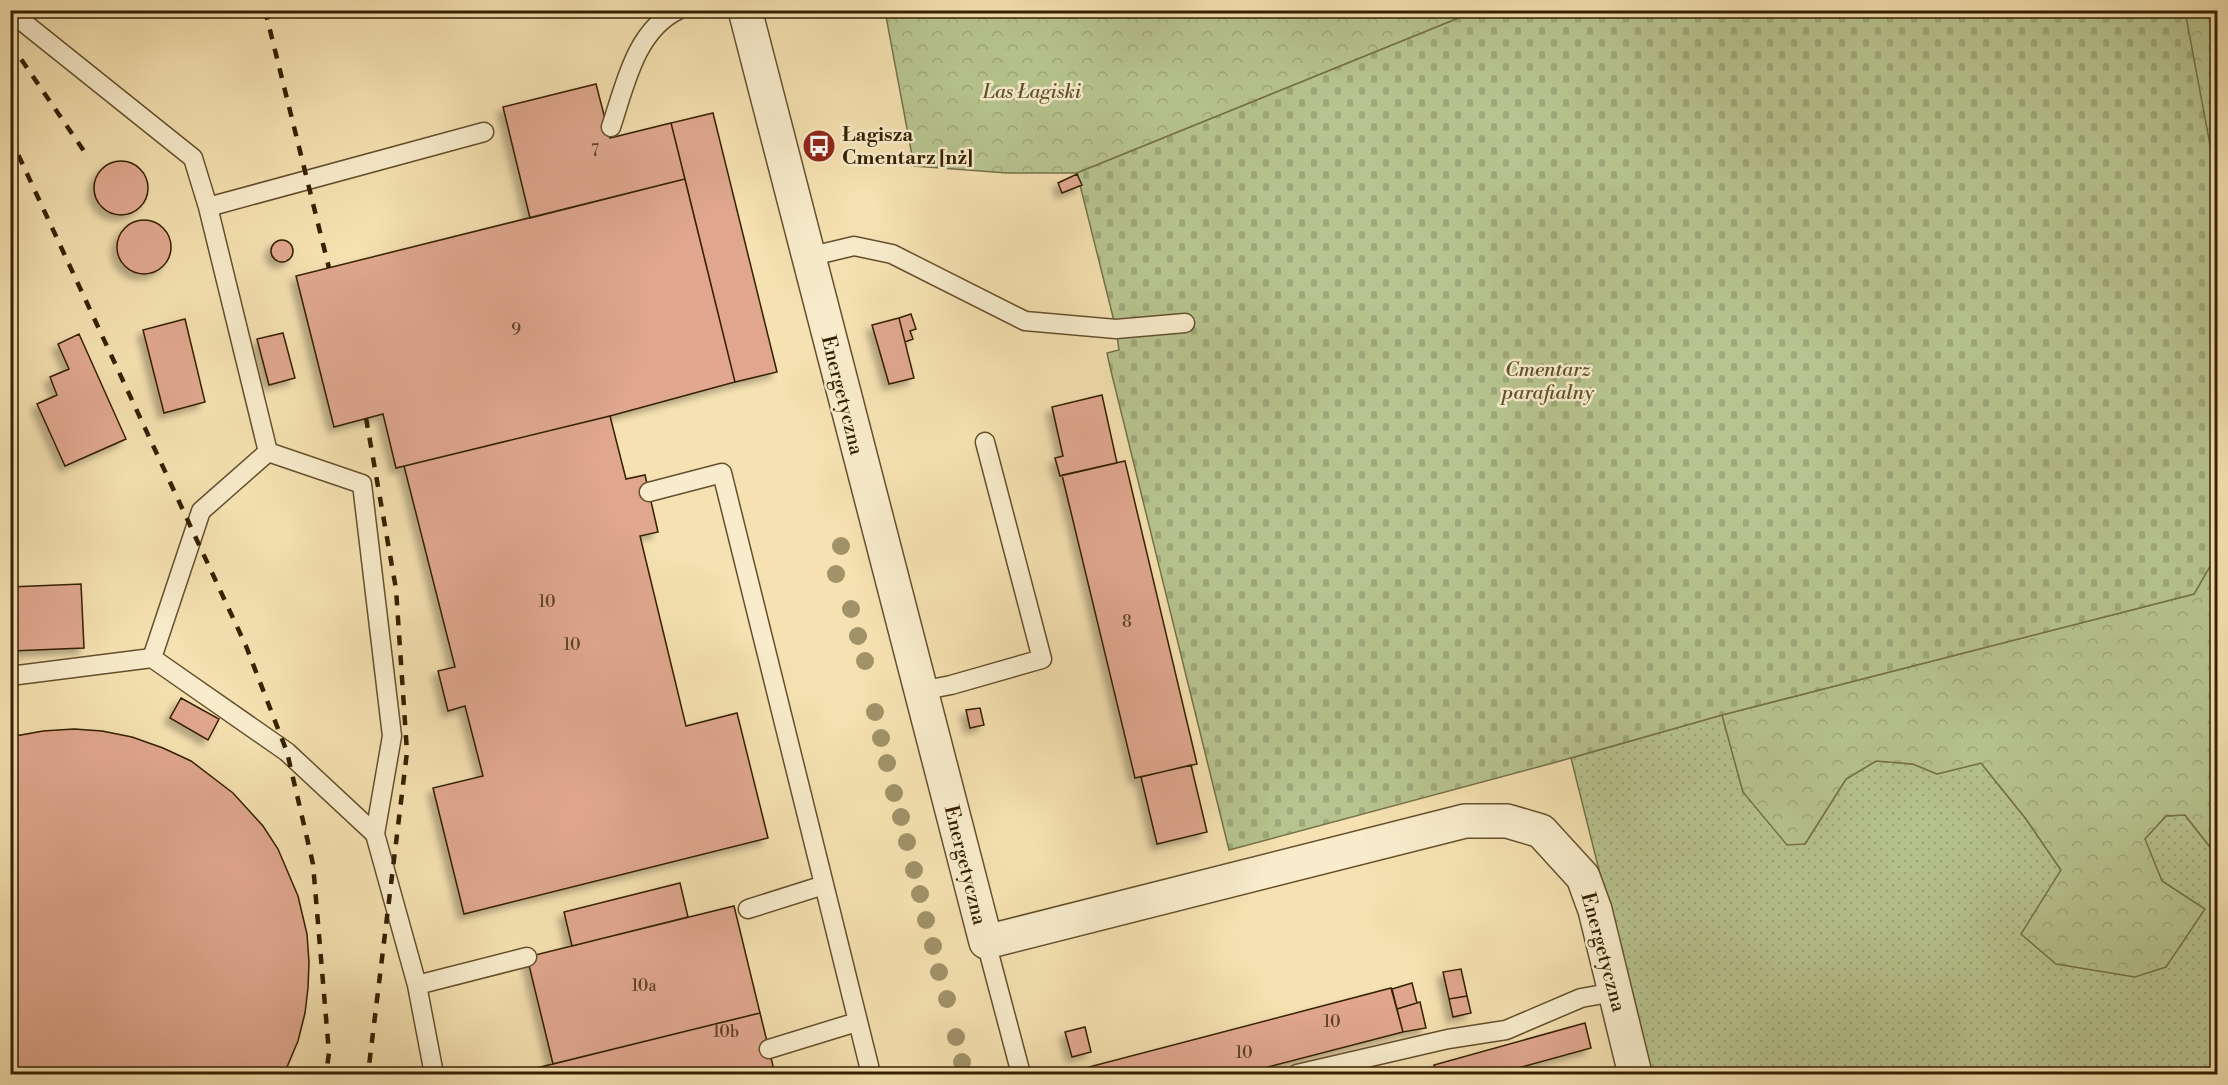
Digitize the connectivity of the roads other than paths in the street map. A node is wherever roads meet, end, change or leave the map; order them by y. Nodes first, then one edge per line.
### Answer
1 (678, 10) edge
2 (745, 10) edge
3 (15, 13) edge
4 (611, 127) dead end
5 (484, 132) dead end
6 (207, 207) junction
7 (808, 257) junction
8 (1185, 323) dead end
9 (985, 442) dead end
10 (268, 452) junction
11 (649, 492) dead end
12 (152, 658) junction
13 (10, 676) edge
14 (920, 691) junction
15 (375, 834) junction
16 (824, 885) junction
17 (748, 909) dead end
18 (986, 942) junction
19 (527, 957) dead end
20 (417, 985) junction
21 (1615, 992) junction
22 (857, 1022) junction
23 (769, 1049) dead end
24 (434, 1074) edge
25 (871, 1074) edge
26 (1021, 1074) edge
27 (1297, 1074) edge
28 (1635, 1074) edge

1 - 4 lane
2 - 7 street, Energetyczna
3 - 6 lane
5 - 6 lane
6 - 10 lane
7 - 8 lane
7 - 14 street, Energetyczna
9 - 14 lane
10 - 12 lane
10 - 15 lane
11 - 16 lane
12 - 13 lane
12 - 15 lane
14 - 18 street, Energetyczna
15 - 20 lane
16 - 17 lane
16 - 22 lane
18 - 21 street, Energetyczna
18 - 26 lane
19 - 20 lane
20 - 24 lane
21 - 27 lane
21 - 28 street, Energetyczna
22 - 23 lane
22 - 25 lane

